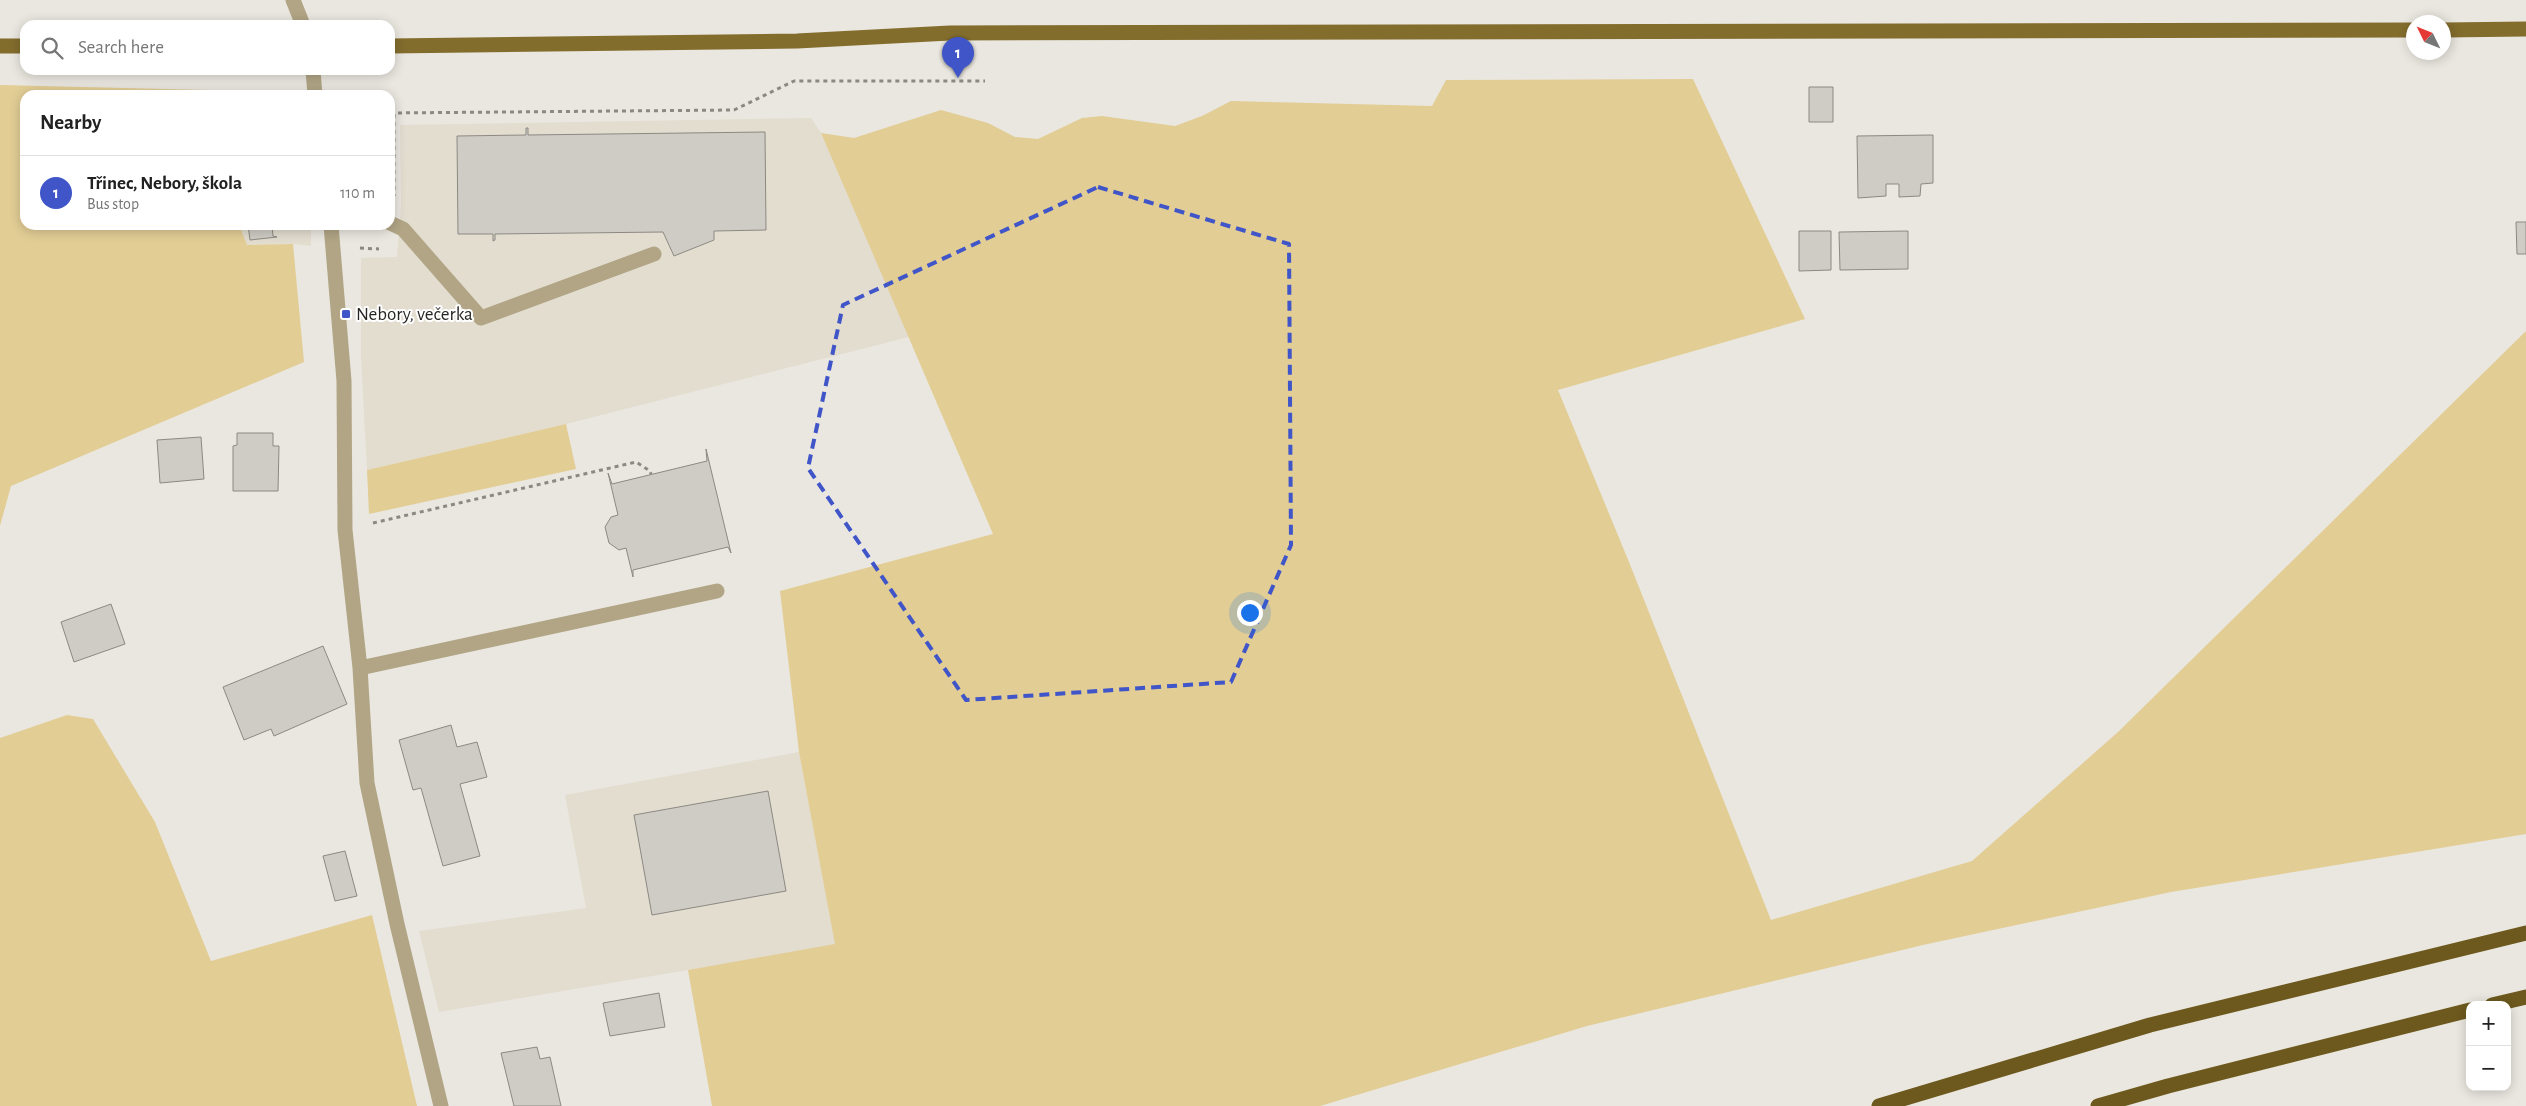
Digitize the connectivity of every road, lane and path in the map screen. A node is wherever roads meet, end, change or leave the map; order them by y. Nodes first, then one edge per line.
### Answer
1 (293, 0) edge
2 (301, 20) edge
3 (2526, 29) edge
4 (2406, 30) edge
5 (2451, 30) edge
6 (0, 46) edge
7 (20, 46) edge
8 (395, 46) edge
9 (313, 75) edge
10 (985, 81) dead end
11 (315, 90) edge
12 (395, 114) edge
13 (395, 226) edge
14 (331, 230) edge
15 (654, 254) dead end
16 (651, 474) dead end
17 (345, 530) junction
18 (717, 592) dead end
19 (360, 668) junction
20 (2526, 933) edge
21 (2526, 997) edge
22 (2509, 1001) edge
23 (2466, 1011) edge
24 (441, 1106) edge
25 (1879, 1106) edge
26 (2098, 1106) edge

1 - 2 street
3 - 5 main road
4 - 8 main road
6 - 7 main road
9 - 11 street
10 - 12 path
13 - 15 street
14 - 17 street
16 - 17 path
17 - 19 street
18 - 19 street
19 - 24 street
20 - 25 highway
21 - 22 highway
23 - 26 highway

